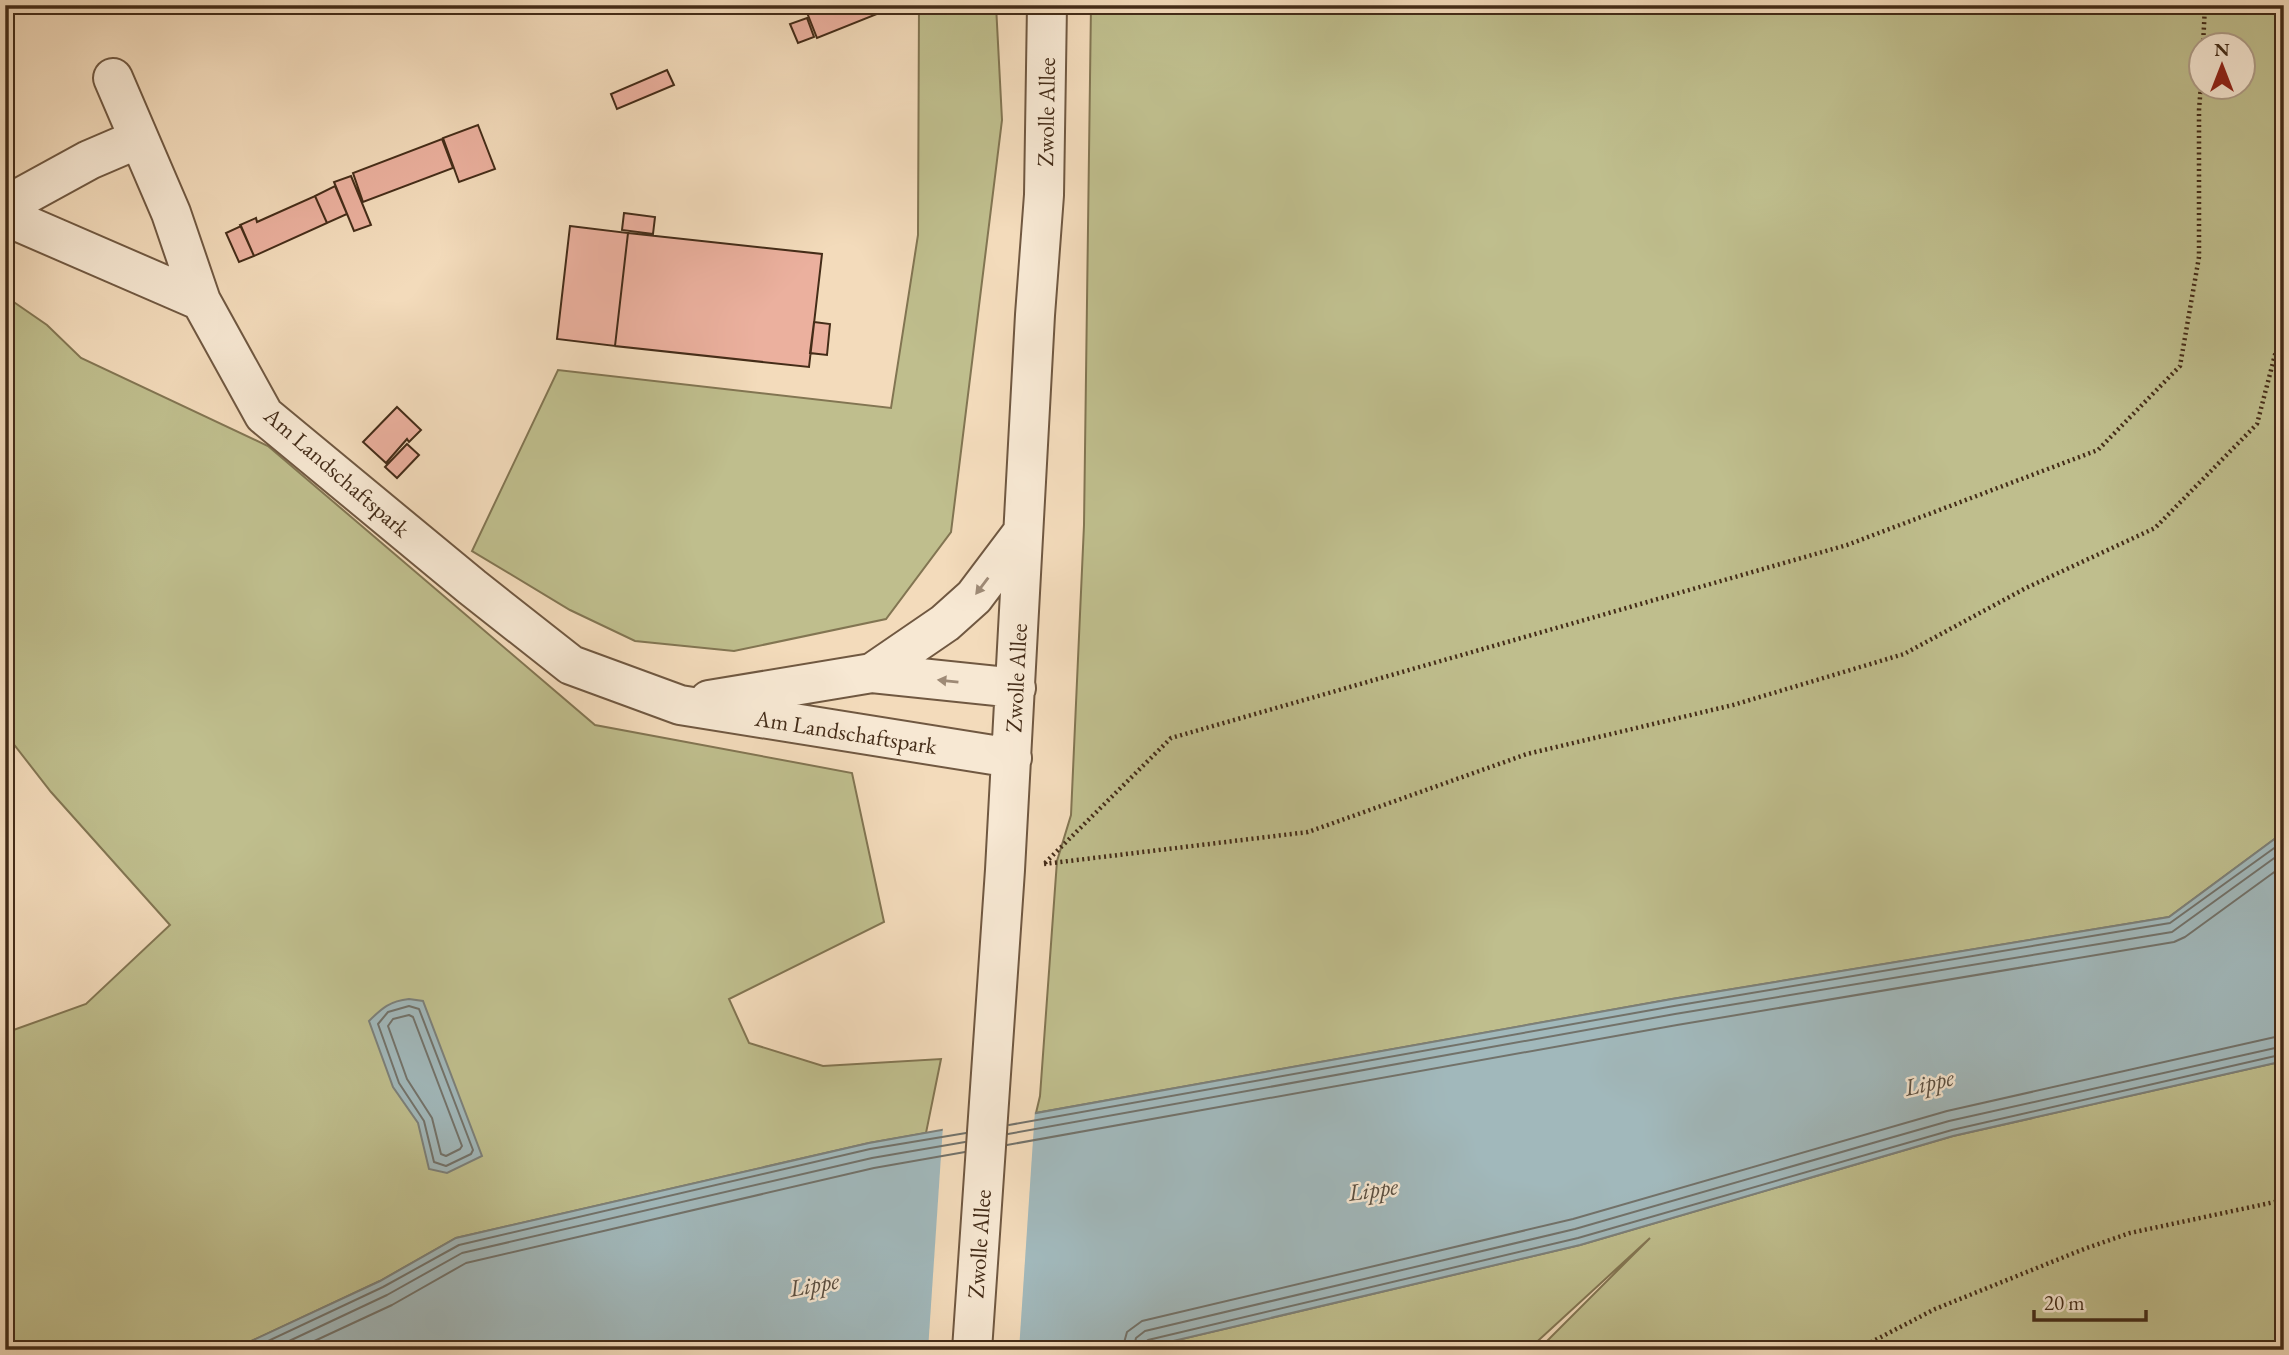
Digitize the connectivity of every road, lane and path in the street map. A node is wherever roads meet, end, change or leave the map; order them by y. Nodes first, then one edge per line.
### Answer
1 (1047, 5) edge
2 (2205, 5) edge
3 (2204, 32) edge
4 (113, 79) dead end
5 (2200, 102) edge
6 (138, 139) junction
7 (5, 206) edge
8 (5, 216) edge
9 (201, 301) junction
10 (2284, 320) edge
11 (1023, 532) junction
12 (872, 673) junction
13 (1016, 688) junction
14 (680, 705) junction
15 (1012, 758) junction
16 (1044, 864) junction
17 (1005, 870) junction
18 (2284, 1199) edge
19 (972, 1350) edge
20 (1856, 1350) edge

1 - 11 street, Zwolle Allee
2 - 3 path
4 - 6 street, Am Landschaftspark
5 - 16 path
6 - 7 street
6 - 9 street, Am Landschaftspark
8 - 9 street
9 - 14 street, Am Landschaftspark
10 - 16 path
11 -> 12 street, Am Landschaftspark
11 - 13 street, Zwolle Allee
13 -> 12 street, Am Landschaftspark
12 - 14 street, Am Landschaftspark
13 - 15 street, Zwolle Allee
14 - 15 street, Am Landschaftspark
15 - 17 street, Zwolle Allee
16 - 17 path
17 - 19 street, Zwolle Allee
18 - 20 path

